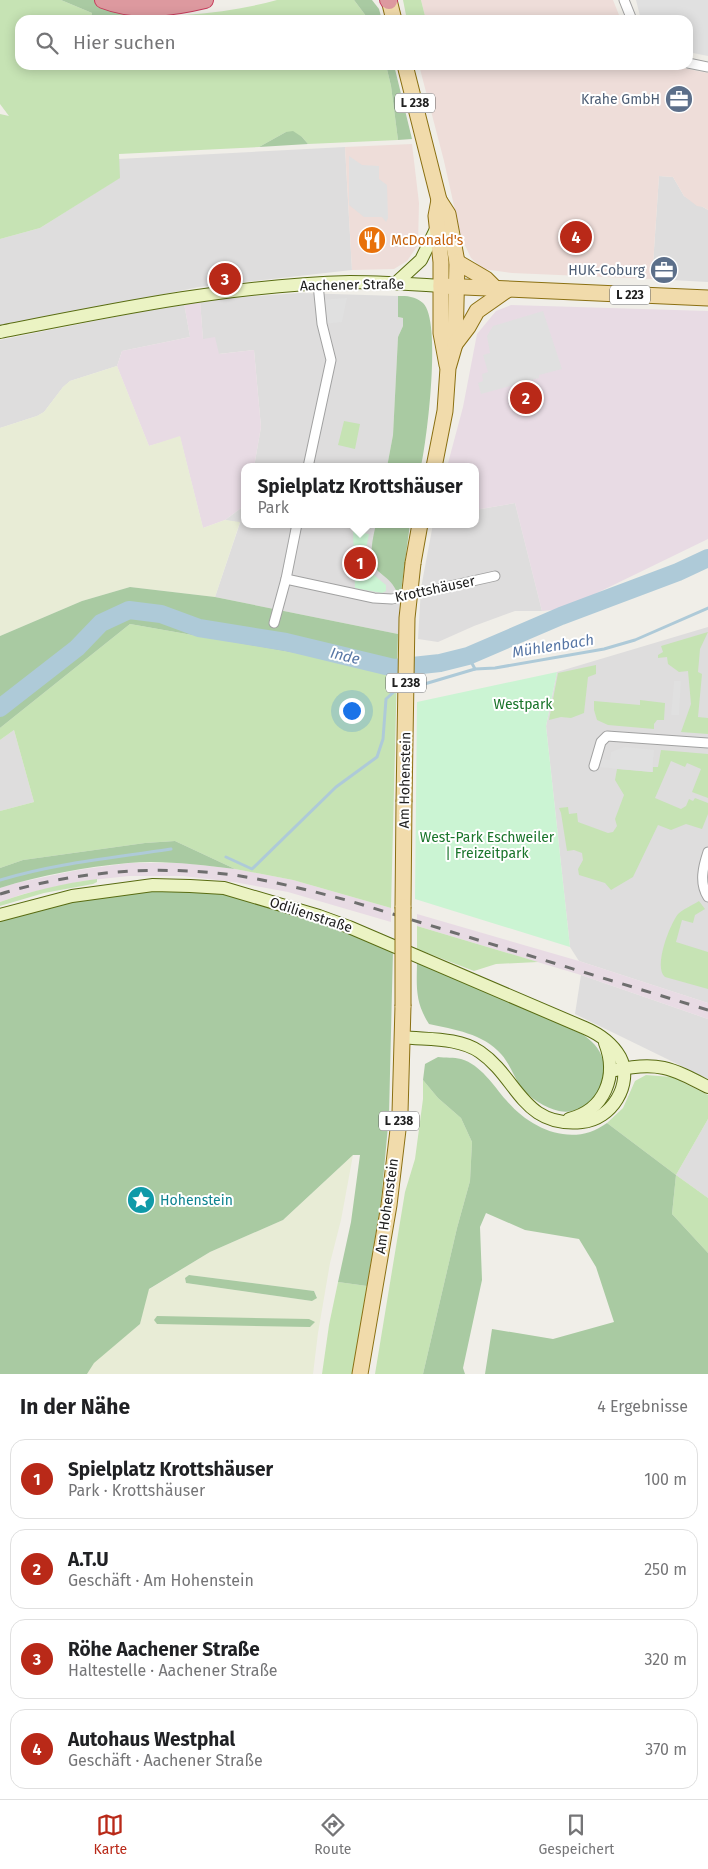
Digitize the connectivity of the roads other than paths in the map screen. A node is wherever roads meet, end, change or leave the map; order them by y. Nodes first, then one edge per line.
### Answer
1 (103, 0) edge
2 (205, 0) edge
3 (388, 0) edge
4 (624, 0) edge
5 (392, 15) edge
6 (630, 15) edge
7 (693, 64) edge
8 (708, 67) edge
9 (406, 70) edge
10 (439, 200) junction
11 (437, 227) junction
12 (457, 262) junction
13 (396, 283) junction
14 (318, 284) junction
15 (448, 286) junction
16 (501, 290) junction
17 (708, 298) edge
18 (0, 332) edge
19 (455, 344) junction
20 (448, 368) junction
21 (309, 463) edge
22 (435, 463) edge
23 (295, 528) edge
24 (419, 528) edge
25 (495, 576) dead end
26 (286, 579) junction
27 (274, 624) dead end
28 (708, 743) edge
29 (594, 766) dead end
30 (708, 852) edge
31 (708, 897) edge
32 (0, 915) edge
33 (402, 1037) junction
34 (617, 1070) junction
35 (708, 1087) edge
36 (360, 1374) edge

1 - 2 highway
3 - 5 main road
4 - 6 street
7 - 8 street
9 - 10 main road, L 238
10 - 11 main road, L 238
10 - 12 main road, L 238
11 - 13 main road
11 - 15 main road, L 238
12 - 15 main road, L 238
12 - 16 main road
13 - 14 main road, Aachener Straße / L 223
13 - 15 main road, Aachener Straße / L 223
14 - 18 main road, Aachener Straße / L 223
14 - 21 street
15 - 16 main road, Aachener Straße / L 223
15 - 19 main road, L 238
15 - 20 main road, L 238
16 - 17 main road, Aachener Straße / L 223
16 - 19 main road
19 - 20 main road, L 238
20 - 22 main road, L 238
23 - 26 street
24 - 33 main road, Am Hohenstein / L 238, bridge
25 - 26 street, Krottshäuser
26 - 27 street
28 - 29 street
30 - 31 street
32 - 34 main road, Odilienstraße
33 - 34 main road
33 - 36 main road, Am Hohenstein / L 238
34 - 35 main road

